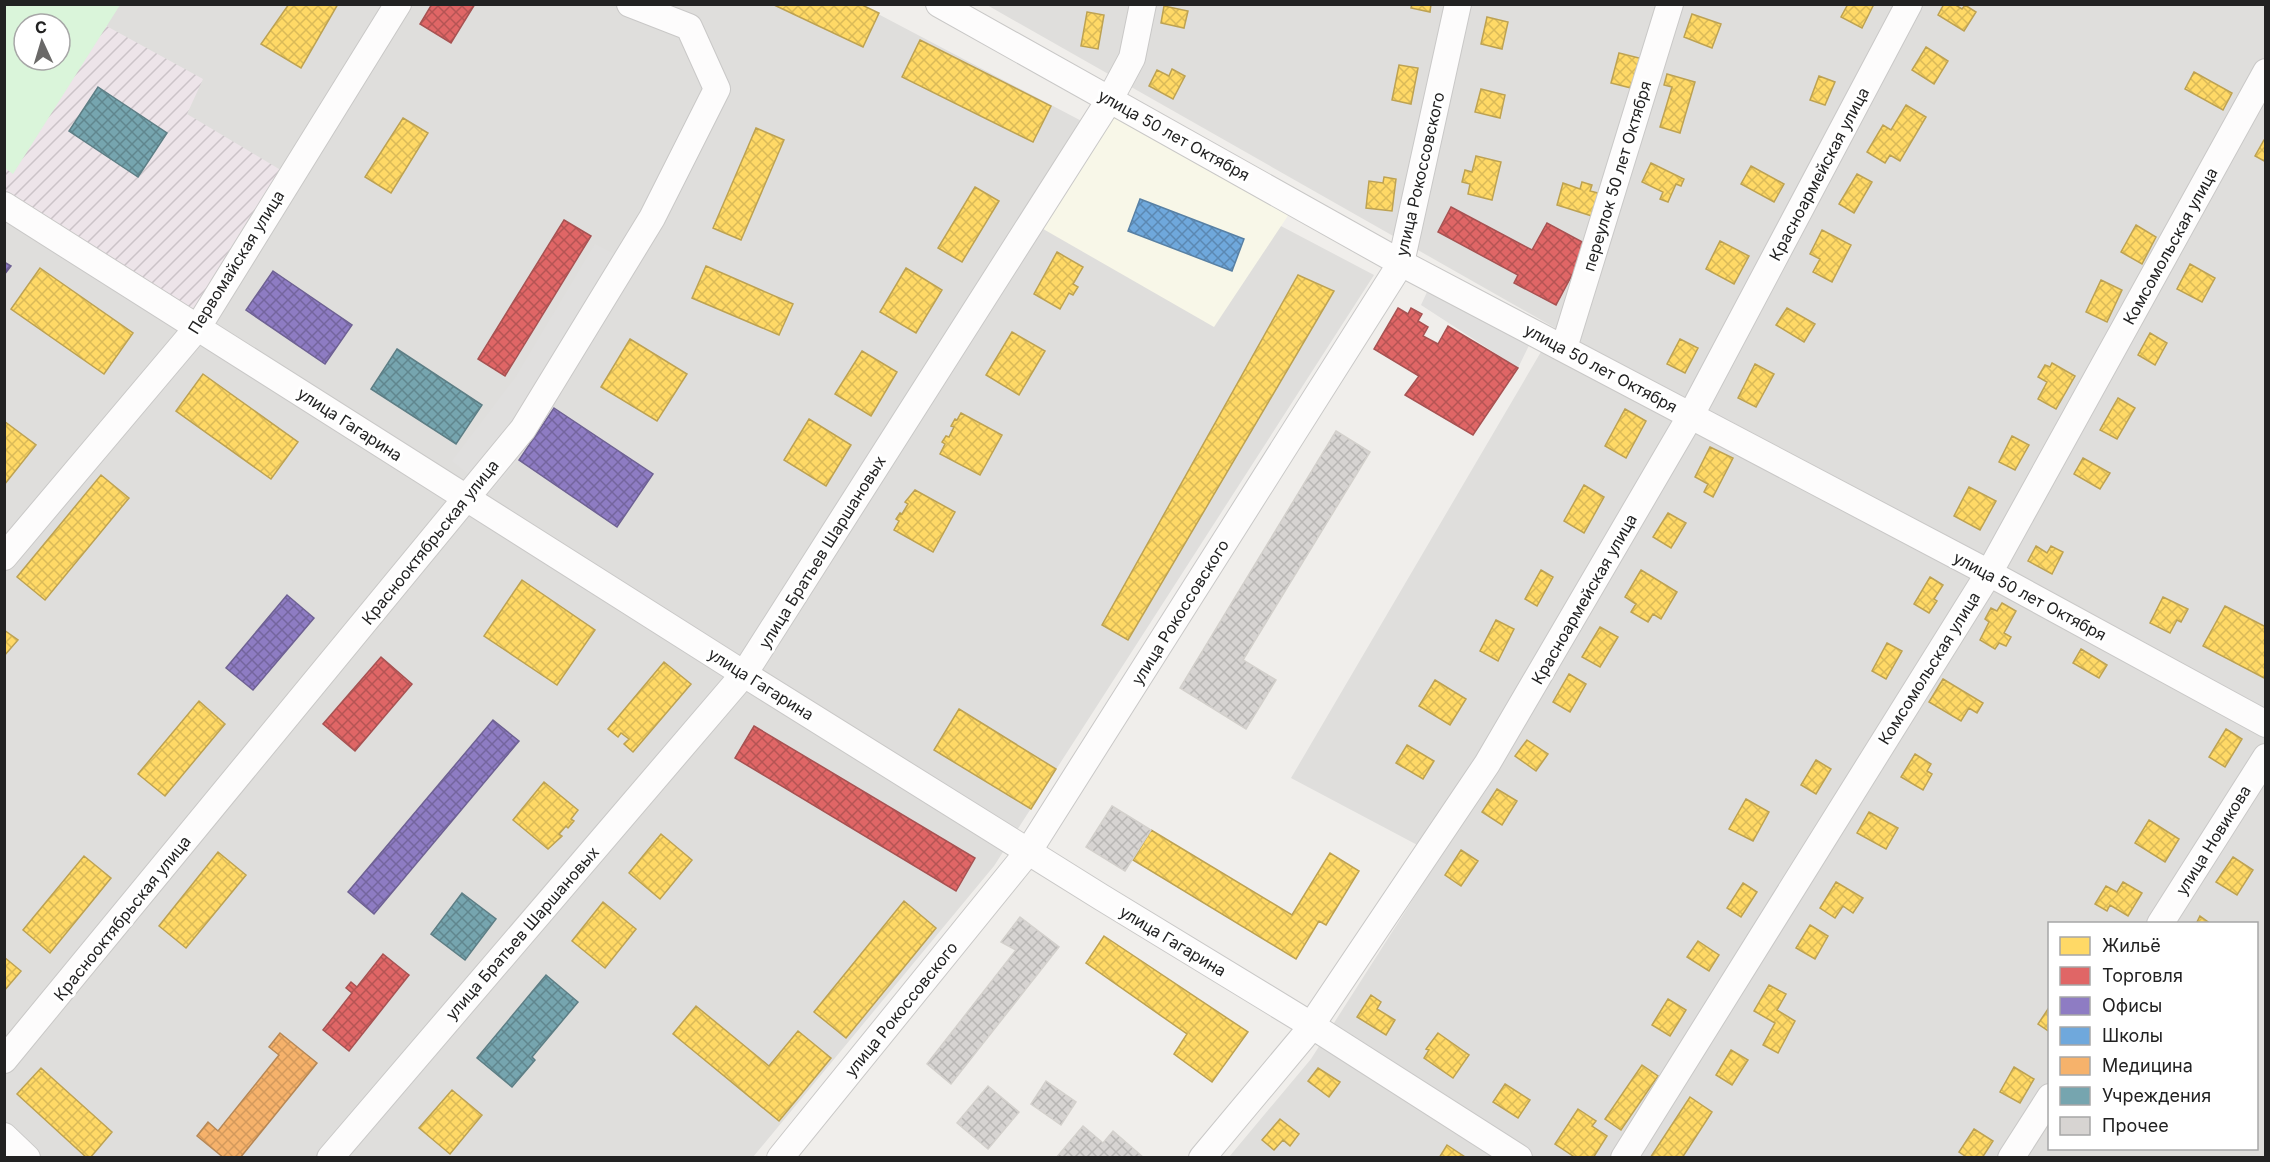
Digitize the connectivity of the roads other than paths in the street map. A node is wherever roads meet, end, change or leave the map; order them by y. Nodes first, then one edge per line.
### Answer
1 (398, 4) edge
2 (630, 4) edge
3 (939, 4) edge
4 (1143, 4) edge
5 (1458, 4) edge
6 (1670, 4) edge
7 (1909, 4) edge
8 (2265, 72) edge
9 (1110, 99) junction
10 (4, 205) edge
11 (1401, 263) junction
12 (198, 327) junction
13 (1564, 348) junction
14 (1691, 415) junction
15 (466, 499) junction
16 (4, 558) edge
17 (1989, 573) junction
18 (744, 674) junction
19 (2265, 724) edge
20 (2265, 757) edge
21 (1028, 852) junction
22 (2161, 922) edge
23 (1311, 1025) junction
24 (4, 1060) edge
25 (2048, 1099) edge
26 (4, 1136) edge
27 (27, 1158) edge
28 (330, 1158) edge
29 (780, 1158) edge
30 (1202, 1158) edge
31 (1520, 1158) edge
32 (1624, 1158) edge
33 (2011, 1158) edge

1 - 12 street, Первомайская улица
2 - 15 street, Краснооктябрьская улица
3 - 9 street, улица 50 лет Октября
4 - 9 street, улица Братьев Шаршановых
5 - 11 street, улица Рокоссовского
6 - 13 street, переулок 50 лет Октября
7 - 14 street, Красноармейская улица
8 - 17 street, Комсомольская улица
9 - 11 street, улица 50 лет Октября
9 - 18 street, улица Братьев Шаршановых
10 - 12 street, улица Гагарина
11 - 13 street, улица 50 лет Октября
11 - 21 street, улица Рокоссовского
12 - 15 street, улица Гагарина
12 - 16 street, Первомайская улица
13 - 14 street, улица 50 лет Октября
14 - 17 street, улица 50 лет Октября
14 - 23 street, Красноармейская улица
15 - 18 street, улица Гагарина
15 - 24 street, Краснооктябрьская улица
17 - 19 street, улица 50 лет Октября
17 - 32 street, Комсомольская улица
18 - 21 street, улица Гагарина
18 - 28 street, улица Братьев Шаршановых
20 - 22 street, улица Новикова
21 - 23 street, улица Гагарина
21 - 29 street, улица Рокоссовского
23 - 30 street, Красноармейская улица
23 - 31 street, улица Гагарина
25 - 33 street
26 - 27 street

